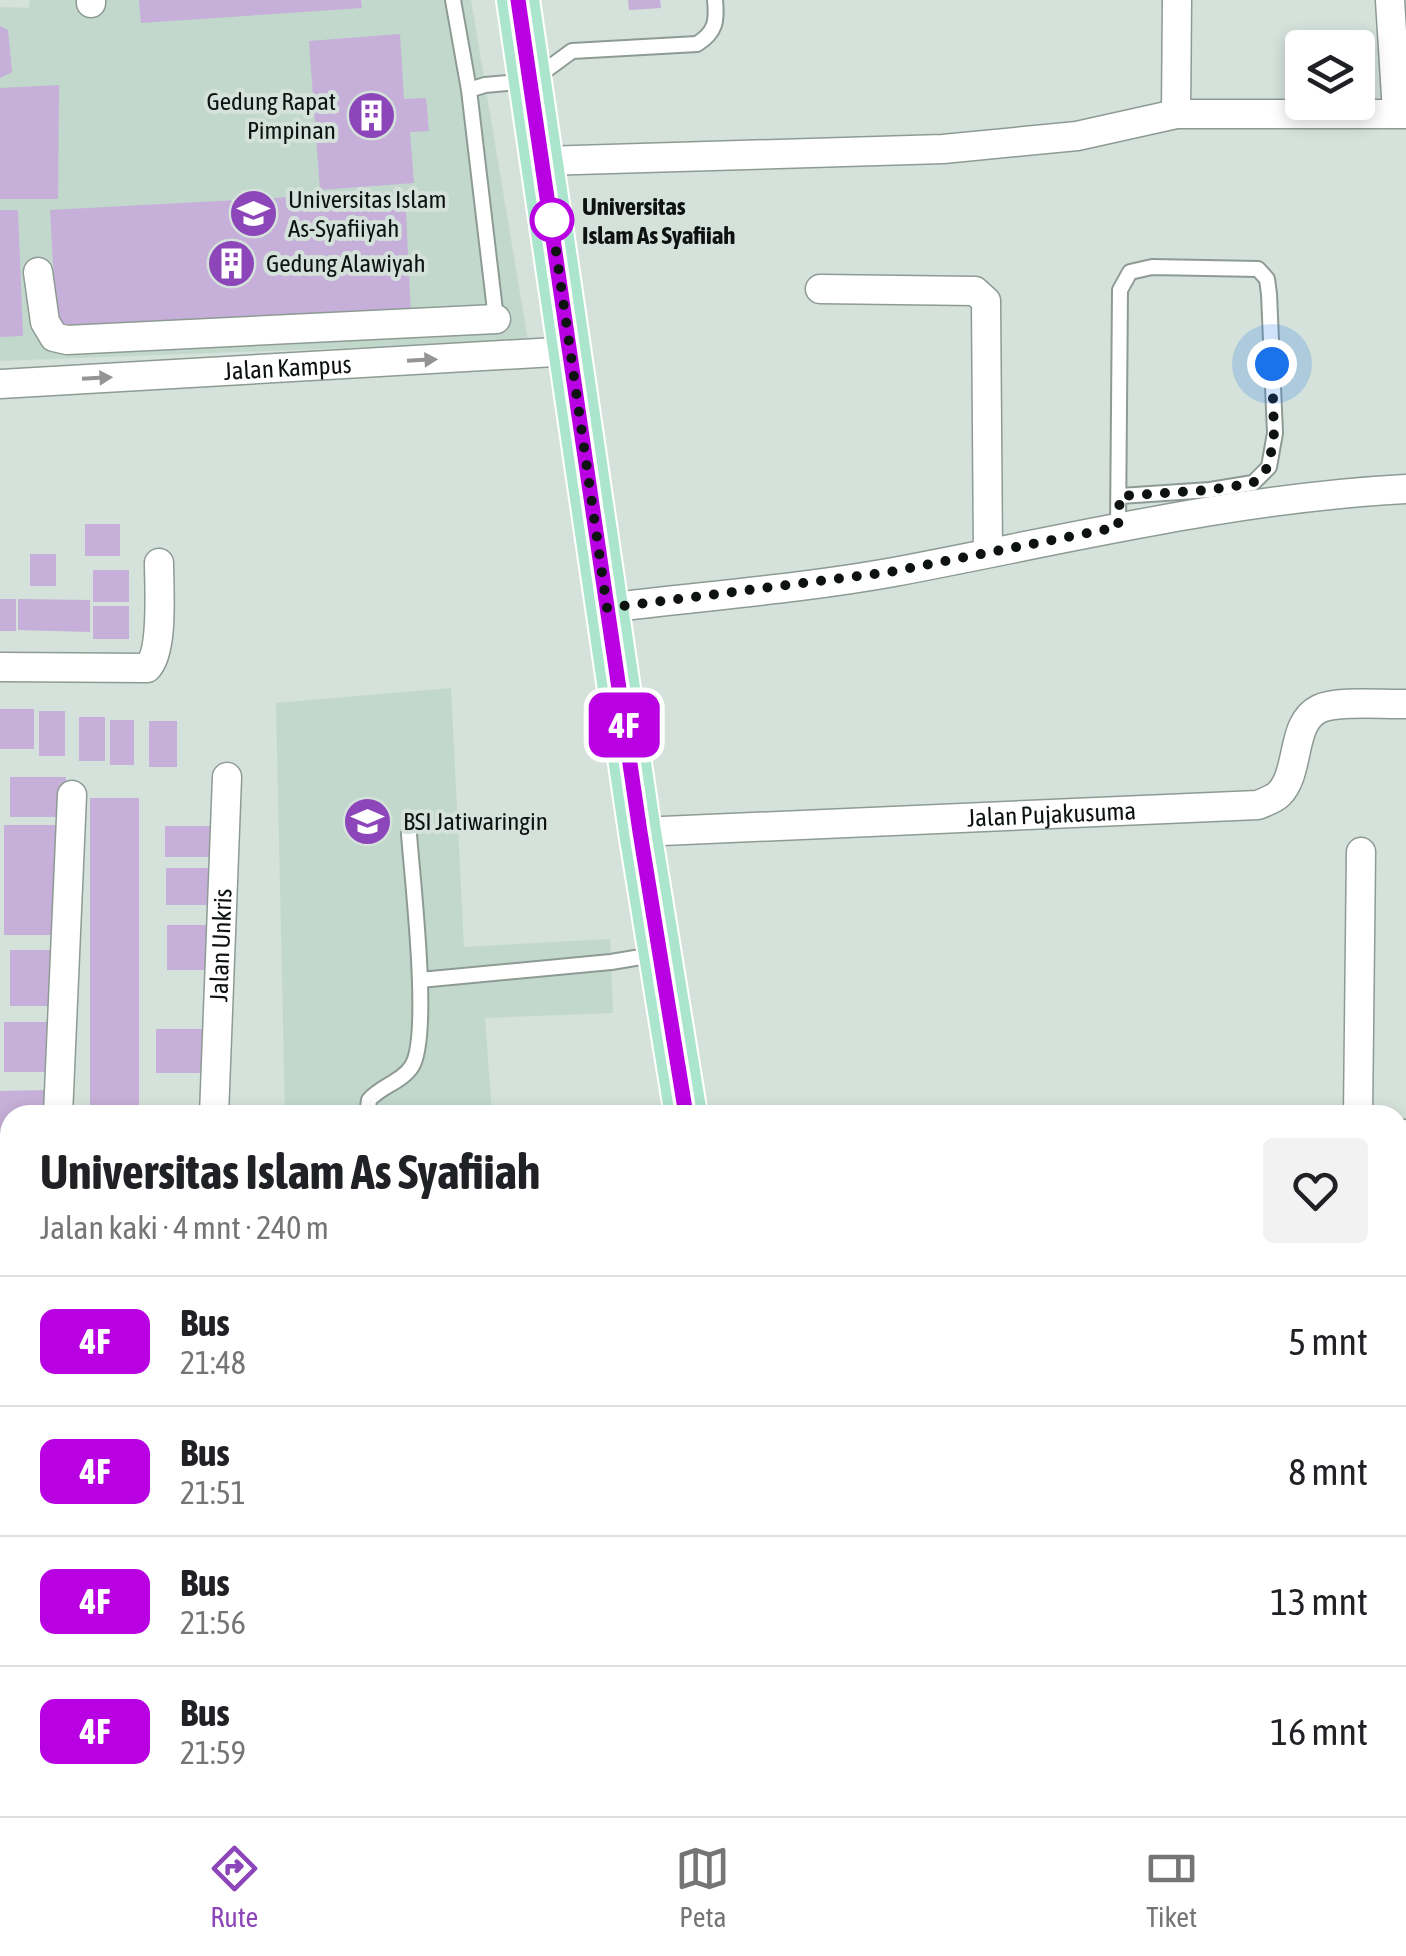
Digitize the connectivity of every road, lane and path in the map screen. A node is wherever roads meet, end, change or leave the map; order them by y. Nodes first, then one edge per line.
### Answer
1 (453, 0) edge
2 (518, 0) edge
3 (715, 0) edge
4 (1177, 0) edge
5 (1390, 0) edge
6 (531, 82) junction
7 (469, 90) junction
8 (1176, 114) junction
9 (1401, 114) edge
10 (543, 161) junction
11 (38, 272) dead end
12 (820, 289) dead end
13 (496, 320) joint
14 (572, 351) junction
15 (0, 384) edge
16 (1406, 489) edge
17 (1120, 496) junction
18 (1118, 527) junction
19 (988, 553) junction
20 (159, 563) dead end
21 (607, 608) junction
22 (0, 667) edge
23 (1406, 704) edge
24 (227, 777) dead end
25 (72, 796) dead end
26 (640, 832) junction
27 (408, 834) dead end
28 (1361, 852) dead end
29 (662, 953) junction
30 (420, 980) junction
31 (58, 1105) edge
32 (214, 1105) edge
33 (369, 1105) edge
34 (685, 1105) edge
35 (1358, 1105) edge

1 - 7 lane
2 - 6 main road
3 - 6 lane
4 - 8 street
5 - 9 street
6 - 7 lane
6 - 10 main road
7 - 13 lane
8 - 9 street
8 - 10 street
10 - 14 main road
11 - 13 street
12 - 19 street
15 -> 14 street, Jalan Kampus
14 - 21 main road
16 - 18 street
17 - 17 lane
17 - 18 lane
18 - 19 street
19 - 21 street
20 - 22 street
21 - 26 main road
23 - 26 street, Jalan Pujakusuma
24 - 32 street, Jalan Unkris
25 - 31 street
26 - 29 main road
27 - 30 lane
28 - 35 street
29 - 30 lane
29 - 34 main road
30 - 33 lane

